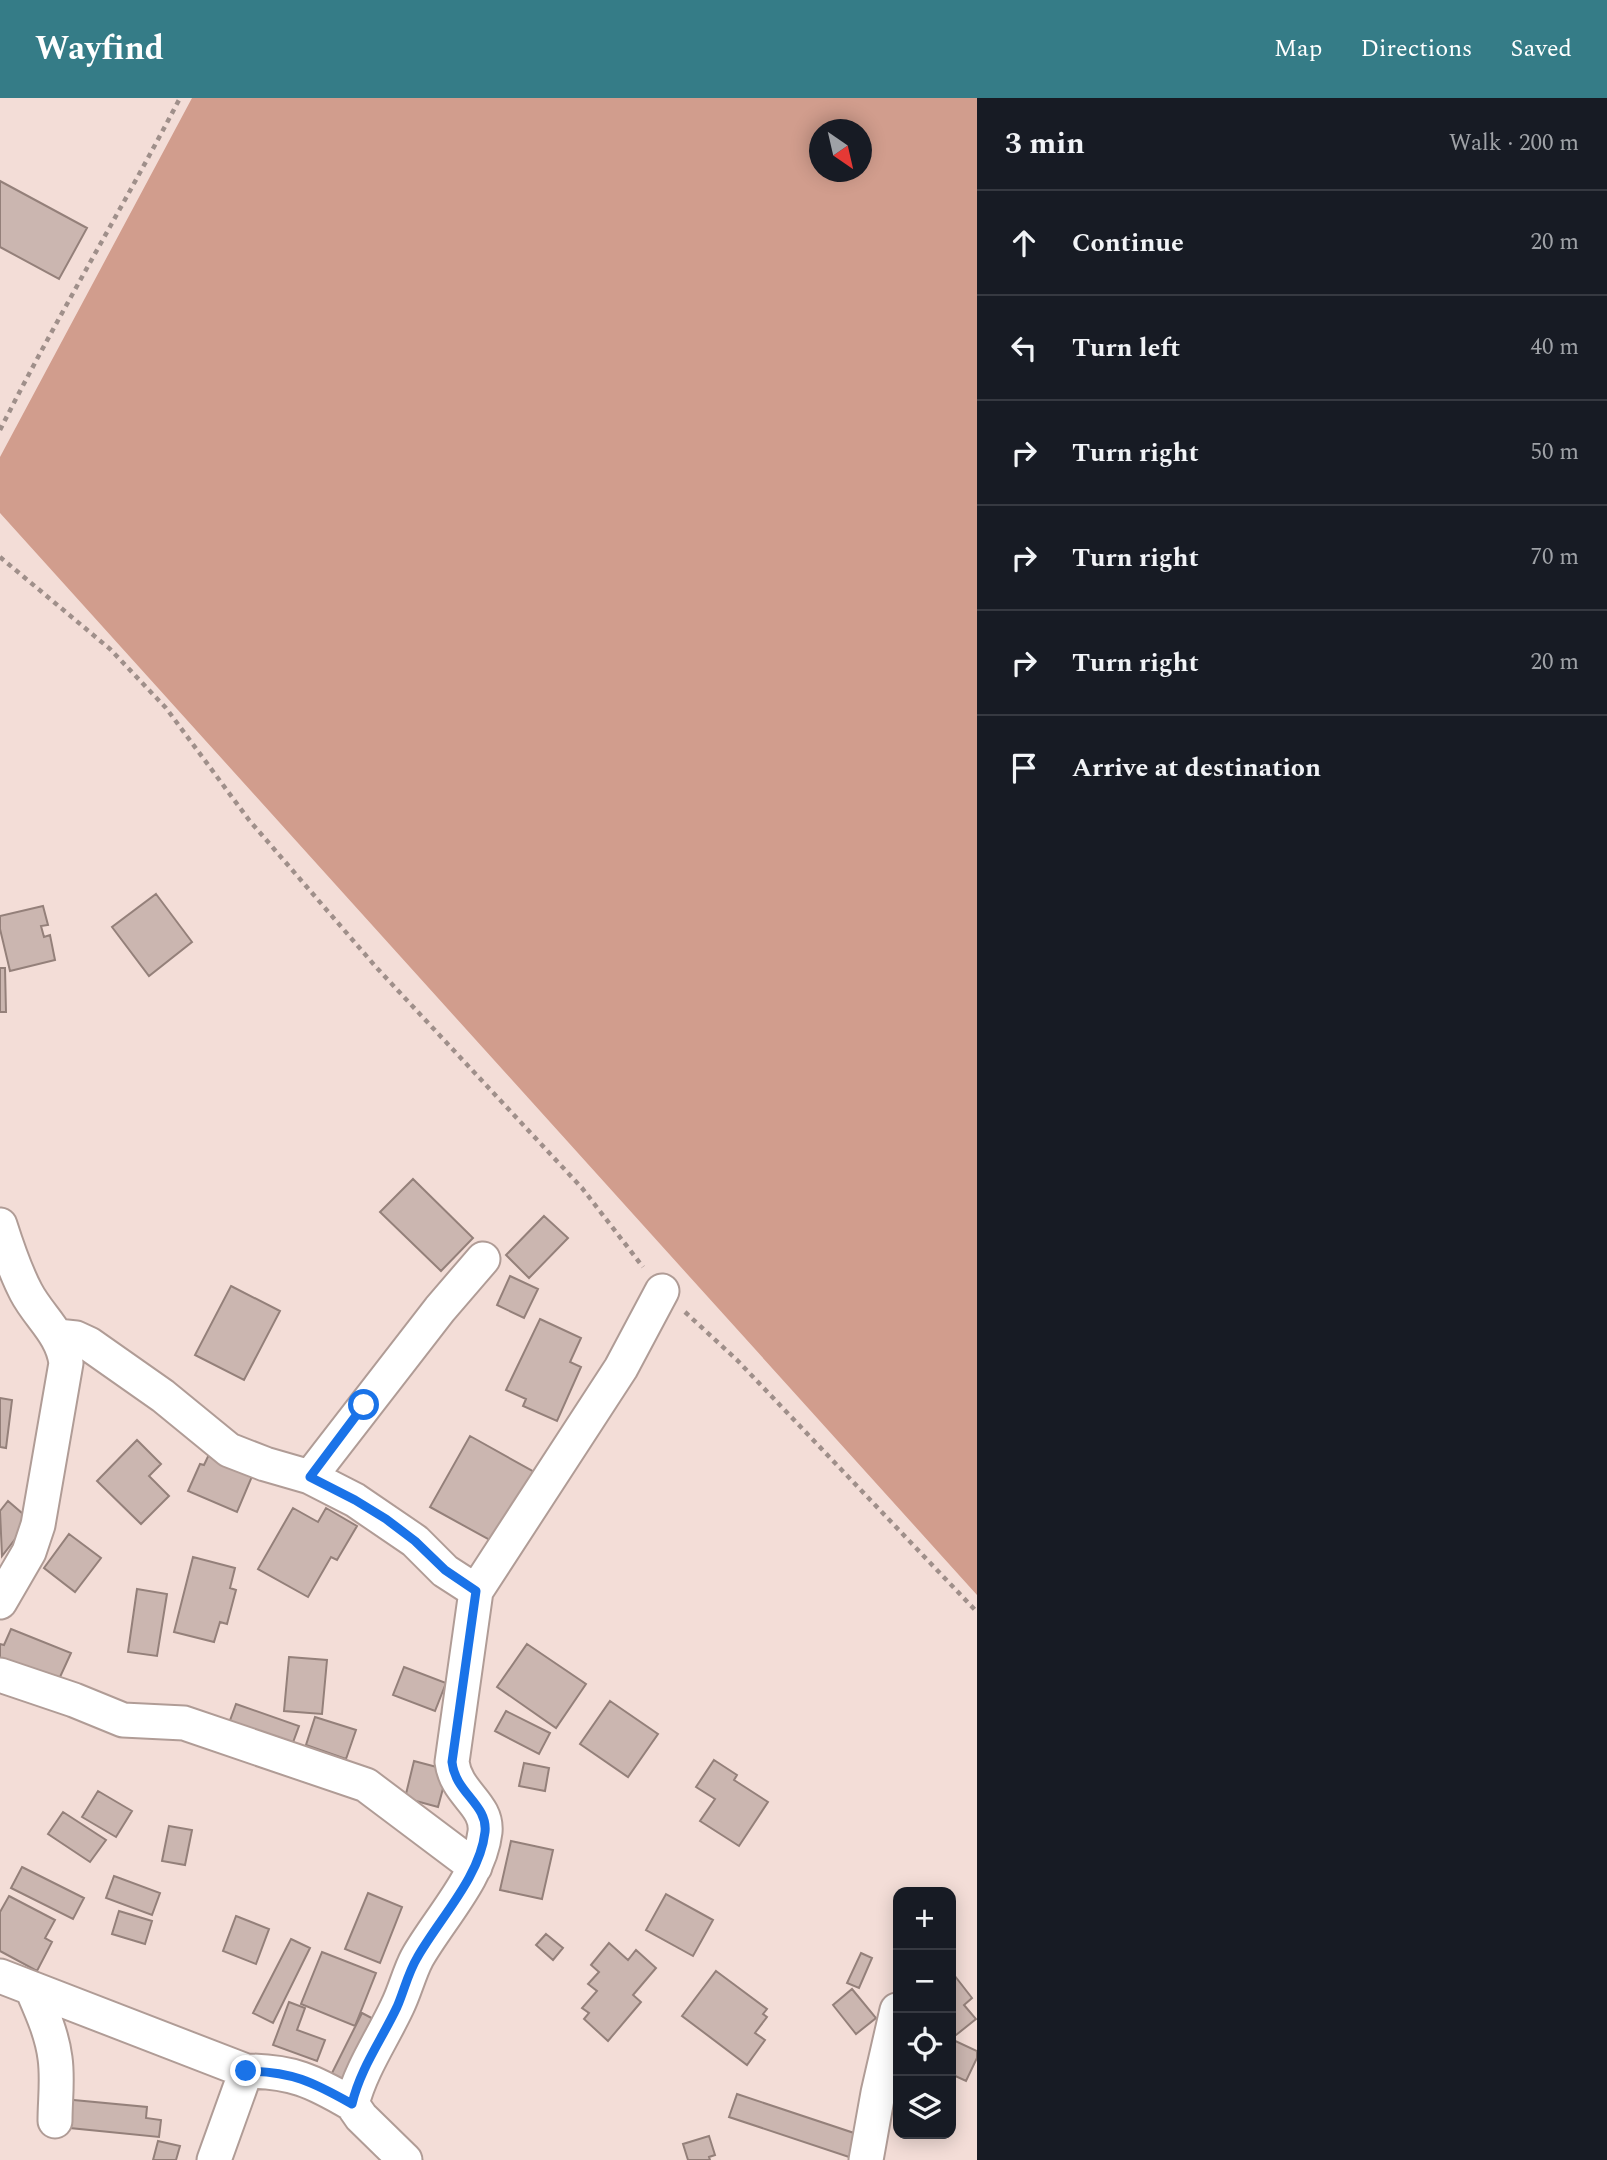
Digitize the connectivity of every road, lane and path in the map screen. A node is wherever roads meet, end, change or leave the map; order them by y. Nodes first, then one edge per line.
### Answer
1 (180, 98) edge
2 (0, 430) edge
3 (0, 558) edge
4 (0, 1225) edge
5 (483, 1259) dead end
6 (662, 1291) junction
7 (57, 1336) junction
8 (310, 1477) junction
9 (476, 1591) junction
10 (0, 1602) edge
11 (977, 1612) edge
12 (0, 1675) edge
13 (475, 1867) junction
14 (0, 1976) edge
15 (32, 1989) junction
16 (896, 2013) edge
17 (246, 2071) junction
18 (352, 2104) junction
19 (55, 2121) dead end
20 (214, 2160) edge
21 (405, 2160) edge
22 (866, 2160) edge

1 - 2 path
3 - 6 path
4 - 7 street
5 - 8 street
6 - 9 street
6 - 11 path
7 - 8 street
7 - 10 street
8 - 9 street
9 - 13 street
12 - 13 street
13 - 18 street
14 - 15 street
15 - 17 street
15 - 19 street
16 - 22 street
17 - 18 street
17 - 20 street
18 - 21 street

